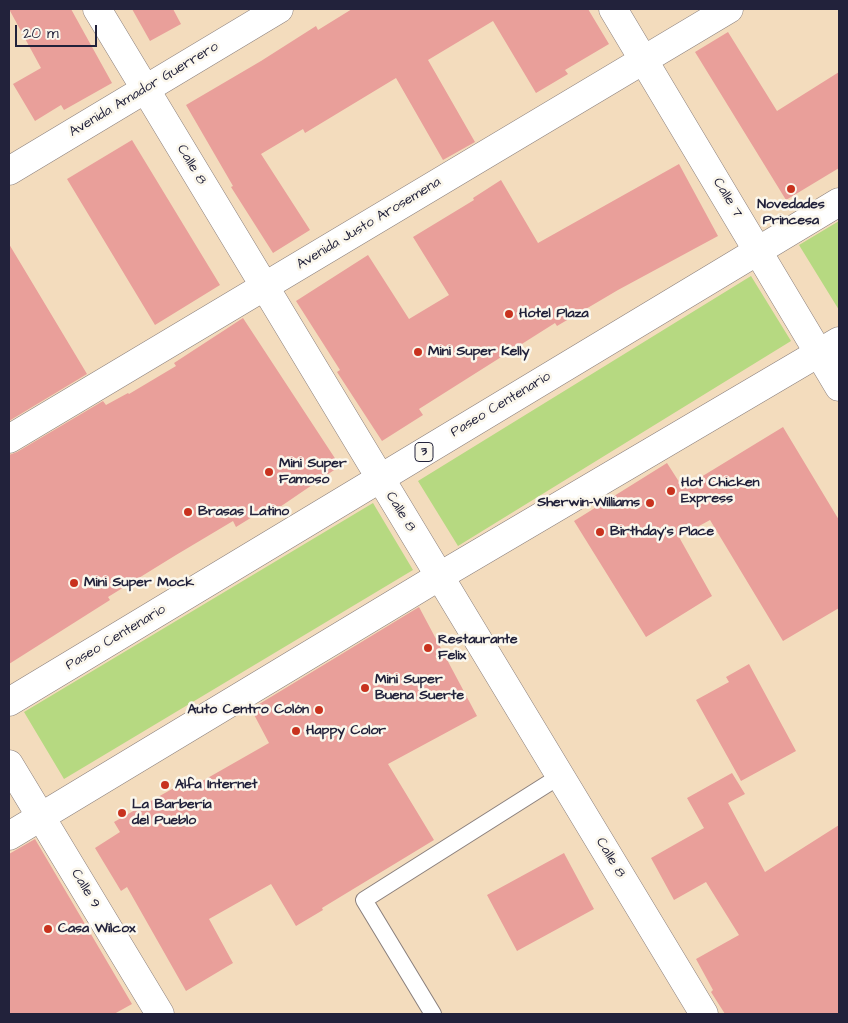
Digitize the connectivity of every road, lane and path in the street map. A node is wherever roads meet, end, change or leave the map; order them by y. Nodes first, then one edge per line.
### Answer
1 (97, 9) edge
2 (279, 9) edge
3 (613, 9) edge
4 (729, 9) edge
5 (644, 60) junction
6 (146, 89) junction
7 (9, 171) edge
8 (839, 202) edge
9 (758, 250) junction
10 (264, 286) junction
11 (829, 347) edge
12 (839, 388) edge
13 (9, 439) edge
14 (380, 478) junction
15 (440, 576) junction
16 (9, 702) edge
17 (9, 764) edge
18 (560, 776) junction
19 (41, 816) junction
20 (9, 836) edge
21 (160, 1014) edge
22 (433, 1014) edge
23 (704, 1014) edge

1 - 6 street, Calle 8
2 - 6 street, Avenida Amador Guerrero
3 - 5 street, Calle 7
4 - 5 street, Avenida Justo Arosemena
5 - 9 street, Calle 7
5 - 10 street, Avenida Justo Arosemena
6 - 7 street, Avenida Amador Guerrero
6 - 10 street, Calle 8
8 - 9 street, Paseo Centenario / 3
9 - 11 street, Calle 7
9 - 14 street, Paseo Centenario / 3
10 - 13 street, Avenida Justo Arosemena
10 - 14 street, Calle 8
11 - 12 street, Calle 7
11 - 15 street
14 - 15 street, Calle 8
14 - 16 street, Paseo Centenario / 3
15 - 18 street, Calle 8
15 - 19 street
17 - 19 street, Calle 9
18 - 22 lane
18 - 23 street, Calle 8
19 - 20 street
19 - 21 street, Calle 9

